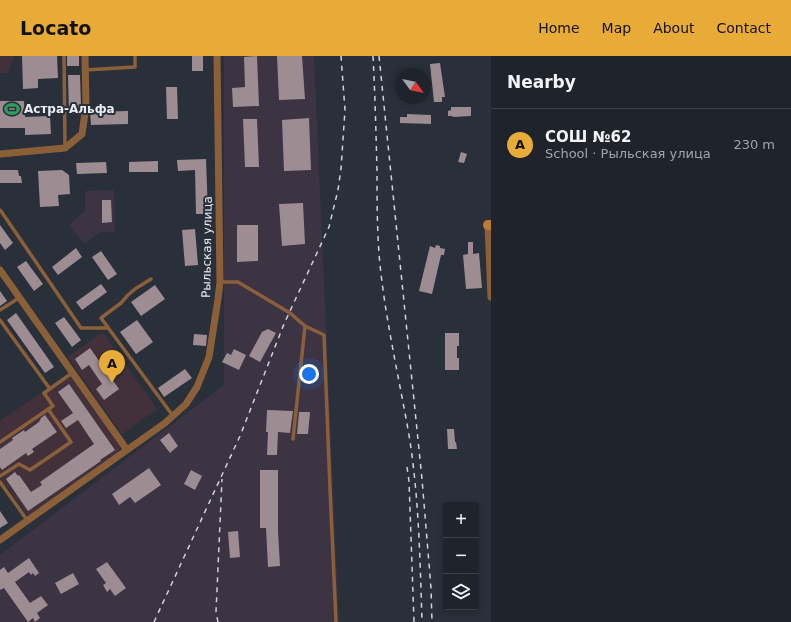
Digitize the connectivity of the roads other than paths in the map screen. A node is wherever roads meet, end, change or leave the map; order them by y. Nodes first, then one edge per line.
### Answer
1 (64, 56) edge
2 (85, 56) edge
3 (135, 56) edge
4 (217, 56) edge
5 (85, 70) junction
6 (65, 148) junction
7 (0, 154) edge
8 (0, 210) edge
9 (489, 225) edge
10 (0, 270) edge
11 (151, 280) dead end
12 (220, 282) junction
13 (491, 297) edge
14 (19, 298) junction
15 (0, 310) edge
16 (0, 320) edge
17 (305, 326) junction
18 (108, 328) junction
19 (72, 373) junction
20 (50, 389) junction
21 (48, 409) junction
22 (173, 416) junction
23 (293, 439) dead end
24 (0, 442) edge
25 (127, 450) junction
26 (0, 476) edge
27 (0, 482) edge
28 (28, 521) junction
29 (0, 540) edge
30 (336, 622) edge

1 - 6 lane
2 - 5 street
3 - 5 lane
4 - 12 street, Рыльская улица
5 - 6 street
6 - 7 street
8 - 18 lane
9 - 13 street
10 - 14 street
11 - 18 lane
12 - 17 lane
12 - 22 street, Рыльская улица
14 - 15 lane
14 - 19 street
16 - 20 lane
17 - 23 lane
17 - 30 lane
18 - 22 lane
19 - 20 lane
19 - 25 street
20 - 21 lane
21 - 24 lane
21 - 26 lane
22 - 25 street, Рыльская улица
25 - 28 street, Рыльская улица
27 - 28 lane
28 - 29 street, Рыльская улица

